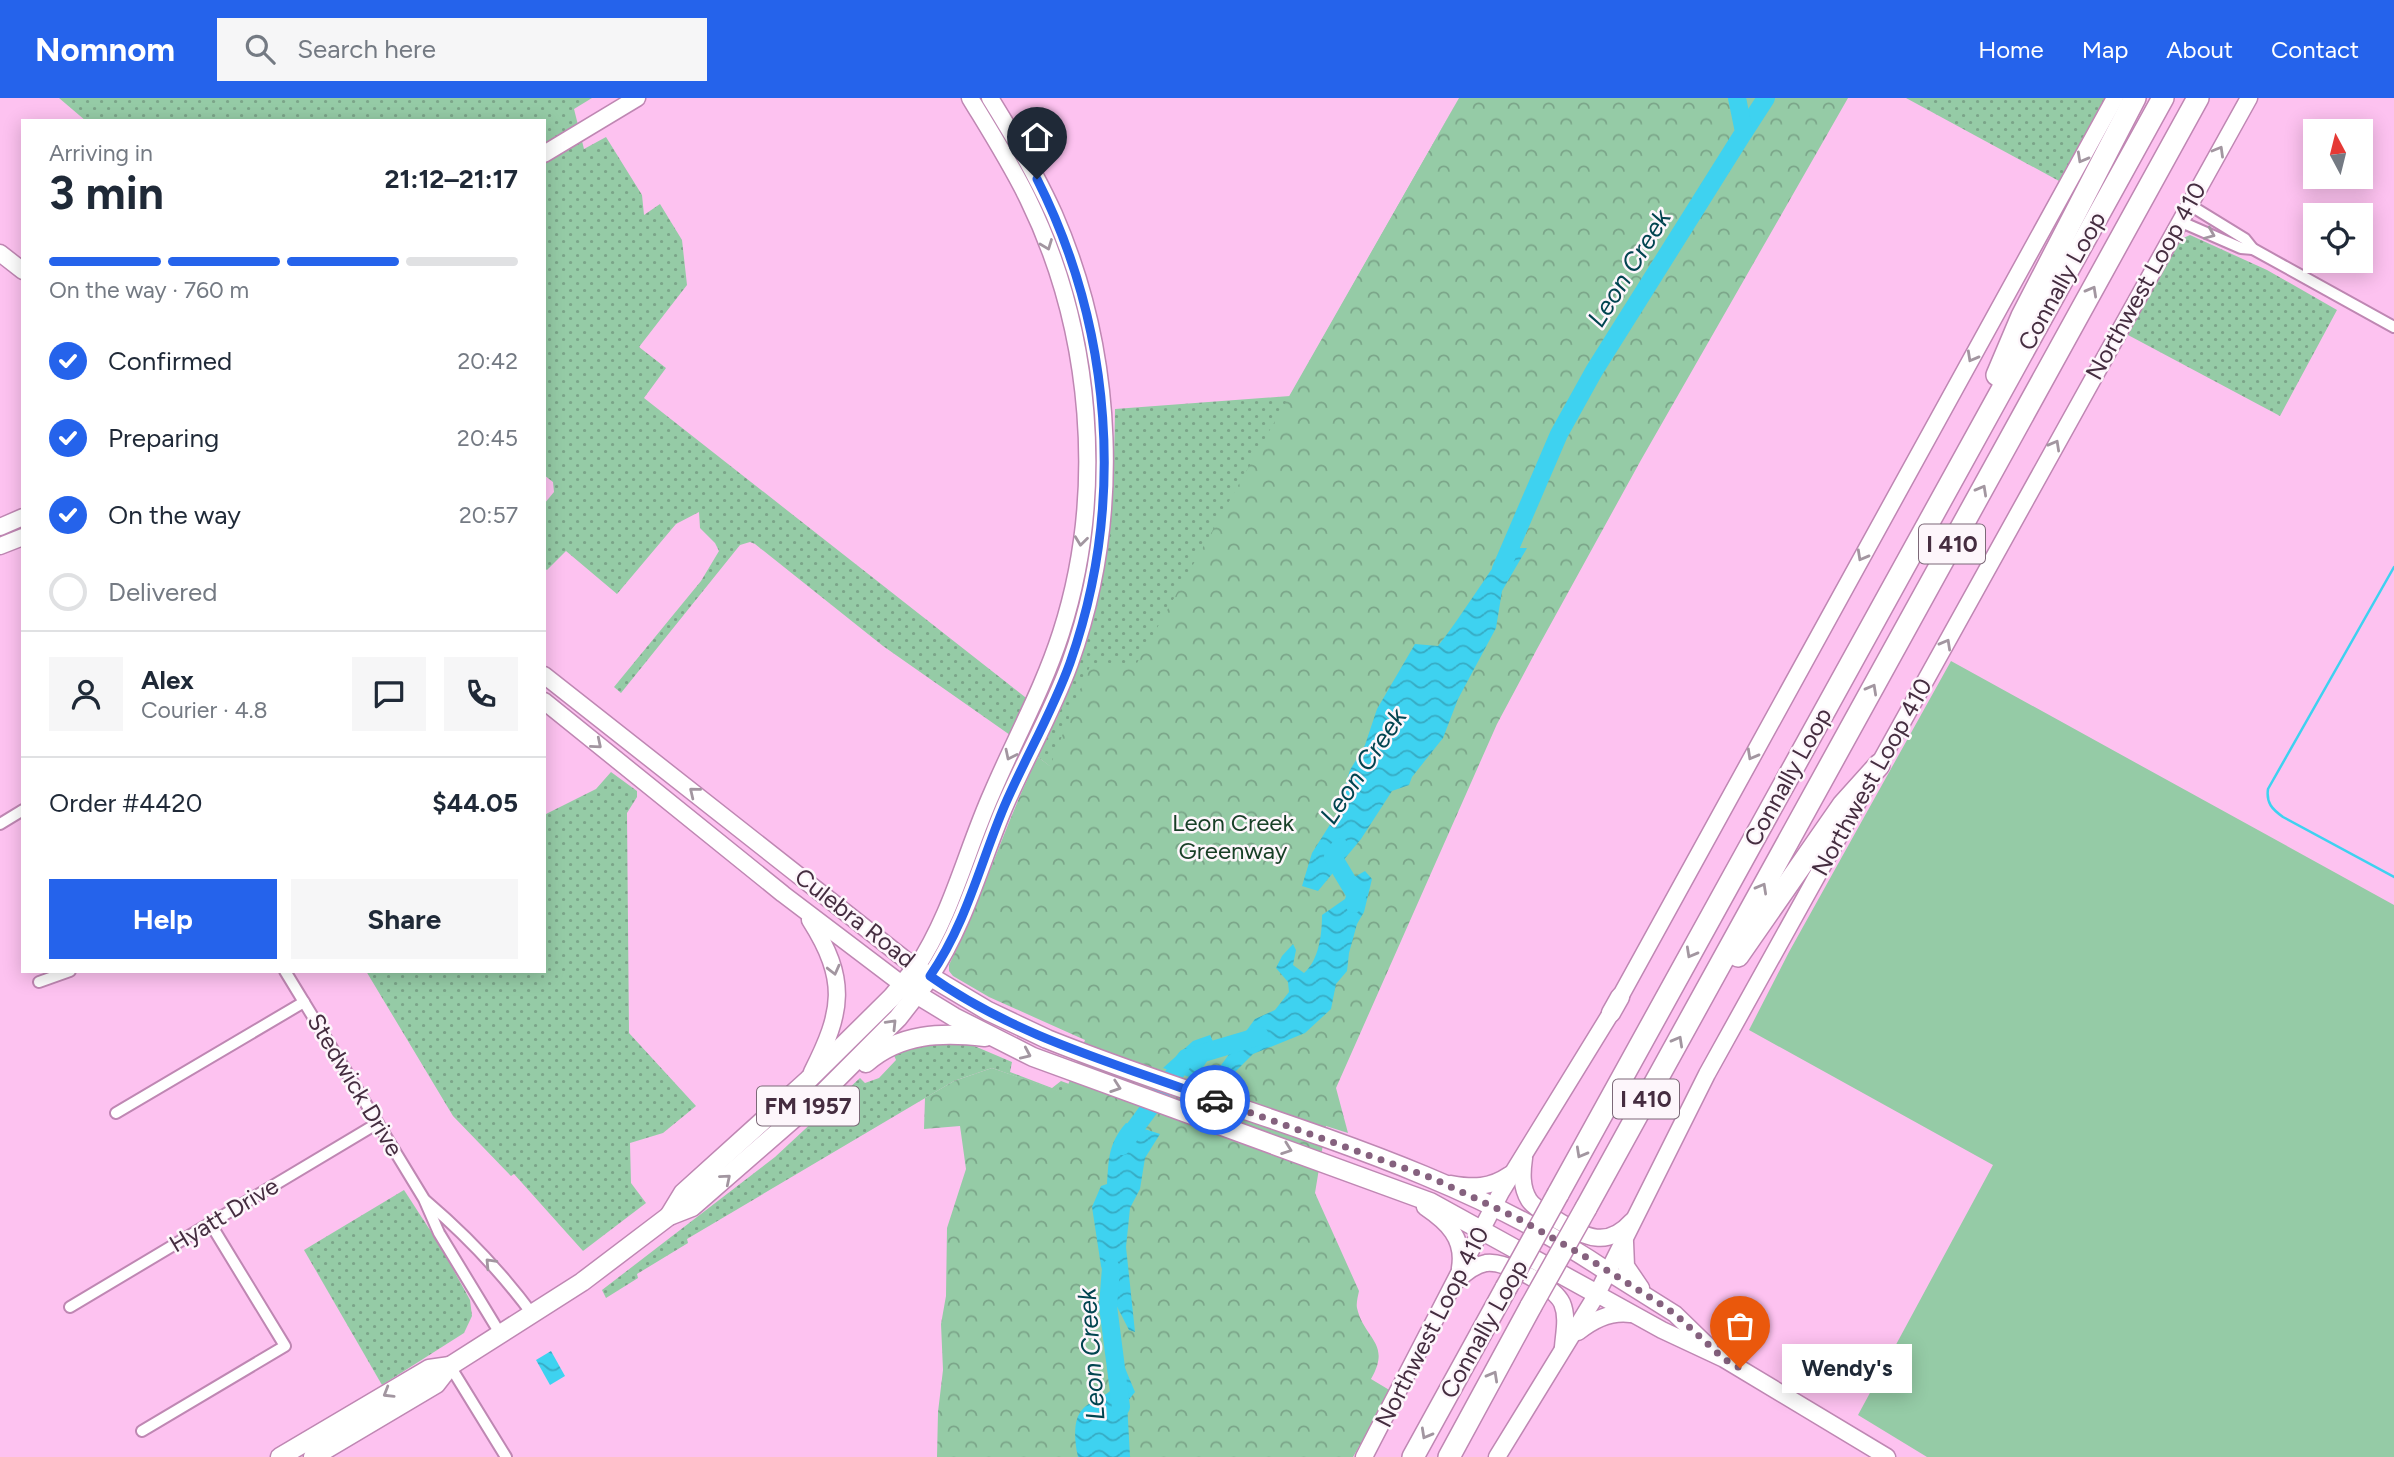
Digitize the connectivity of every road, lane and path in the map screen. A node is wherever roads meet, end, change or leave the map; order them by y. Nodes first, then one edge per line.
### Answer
1 (637, 98) edge
2 (970, 98) edge
3 (990, 98) edge
4 (2115, 98) edge
5 (2135, 98) edge
6 (2163, 98) edge
7 (2199, 98) edge
8 (2249, 98) edge
9 (1002, 116) junction
10 (986, 125) junction
11 (546, 153) edge
12 (2188, 204) junction
13 (2179, 221) junction
14 (2253, 249) junction
15 (0, 253) edge
16 (21, 269) edge
17 (2394, 327) edge
18 (1956, 473) junction
19 (1086, 491) junction
20 (1104, 493) junction
21 (11, 522) edge
22 (21, 541) edge
23 (0, 546) edge
24 (546, 677) edge
25 (1044, 683) junction
26 (1060, 689) junction
27 (546, 703) edge
28 (1879, 765) junction
29 (21, 811) edge
30 (0, 824) edge
31 (803, 909) junction
32 (923, 972) junction
33 (64, 973) edge
34 (286, 973) edge
35 (39, 982) dead end
36 (910, 990) junction
37 (1706, 991) junction
38 (1620, 997) joint
39 (304, 1002) junction
40 (1611, 1013) joint
41 (994, 1039) junction
42 (808, 1080) junction
43 (823, 1093) junction
44 (116, 1113) dead end
45 (378, 1123) junction
46 (1526, 1152) junction
47 (1511, 1174) junction
48 (1442, 1182) junction
49 (1399, 1191) junction
50 (424, 1199) junction
51 (1494, 1207) junction
52 (669, 1216) junction
53 (210, 1223) junction
54 (1630, 1227) junction
55 (1482, 1230) junction
56 (1608, 1272) junction
57 (1455, 1283) junction
58 (1597, 1294) junction
59 (1656, 1301) junction
60 (71, 1307) dead end
61 (533, 1315) junction
62 (1636, 1316) junction
63 (501, 1335) junction
64 (1563, 1350) junction
65 (1724, 1359) junction
66 (450, 1366) junction
67 (142, 1430) dead end
68 (279, 1457) edge
69 (313, 1457) edge
70 (506, 1457) edge
71 (1364, 1457) edge
72 (1413, 1457) edge
73 (1449, 1457) edge
74 (1497, 1457) edge
75 (1888, 1457) edge

1 - 11 main road
2 - 10 main road
3 - 9 main road
4 -> 38 main road, Northwest Loop 410
5 - 18 highway
6 - 18 highway, Connally Loop / I 410
37 -> 7 highway, Connally Loop / I 410
12 -> 8 main road, Northwest Loop 410
9 - 10 main road
9 - 20 main road
10 -> 19 main road
12 - 13 main road, Northwest Loop 410
12 - 14 street
13 -> 14 street
28 -> 13 main road, Northwest Loop 410
14 - 17 street
15 - 16 main road
18 -> 72 highway, Connally Loop / I 410, bridge
19 - 20 main road
19 -> 25 main road
20 - 26 main road
21 - 22 street
22 - 23 main road
32 -> 24 main road, Culebra Road
25 - 26 main road
25 -> 32 main road
26 - 32 main road
27 -> 31 main road, Culebra Road
28 - 37 highway
28 - 54 main road, Northwest Loop 410
29 - 30 street
31 - 36 main road, Culebra Road
31 -> 42 main road
32 - 36 main road, FM 1957
32 - 48 main road, Culebra Road
33 - 35 street
34 - 39 street, Stedwick Drive
36 - 41 main road, Culebra Road
36 - 42 main road, FM 1957
43 -> 36 main road, FM 1957
73 -> 37 highway, Connally Loop / I 410, bridge
38 - 40 main road, Northwest Loop 410
39 - 44 street
39 - 45 street, Stedwick Drive
40 - 46 main road, Northwest Loop 410
41 - 43 main road
41 -> 49 main road, Culebra Road
42 - 52 main road, FM 1957
52 -> 43 main road, FM 1957
45 - 50 street, Stedwick Drive
45 - 53 street, Hyatt Drive
46 - 47 main road, Northwest Loop 410
46 - 54 main road
47 - 48 main road
47 - 51 main road, Northwest Loop 410
48 - 51 main road, Culebra Road
49 - 55 main road, Culebra Road
49 - 57 main road
61 -> 50 street, Stedwick Drive
50 - 63 street, Stedwick Drive
51 - 55 main road, Northwest Loop 410
51 - 56 main road, Culebra Road
52 - 61 main road, FM 1957
53 - 60 street, Hyatt Drive
53 - 67 street
54 - 56 main road, Northwest Loop 410
54 - 59 main road
55 - 57 main road, Northwest Loop 410
55 - 58 main road, Culebra Road
56 - 58 main road, Northwest Loop 410
56 - 59 main road, Culebra Road
57 - 64 main road
57 - 71 main road, Northwest Loop 410
58 - 62 main road, Culebra Road
58 - 64 main road, Northwest Loop 410
59 - 65 main road, Culebra Road
61 - 63 main road, FM 1957
62 - 64 main road
62 - 65 main road, Culebra Road
63 - 66 main road, FM 1957
64 - 74 main road, Northwest Loop 410
65 - 75 main road, Culebra Road
66 -> 68 main road, FM 1957
66 - 69 main road, FM 1957
66 - 70 street

